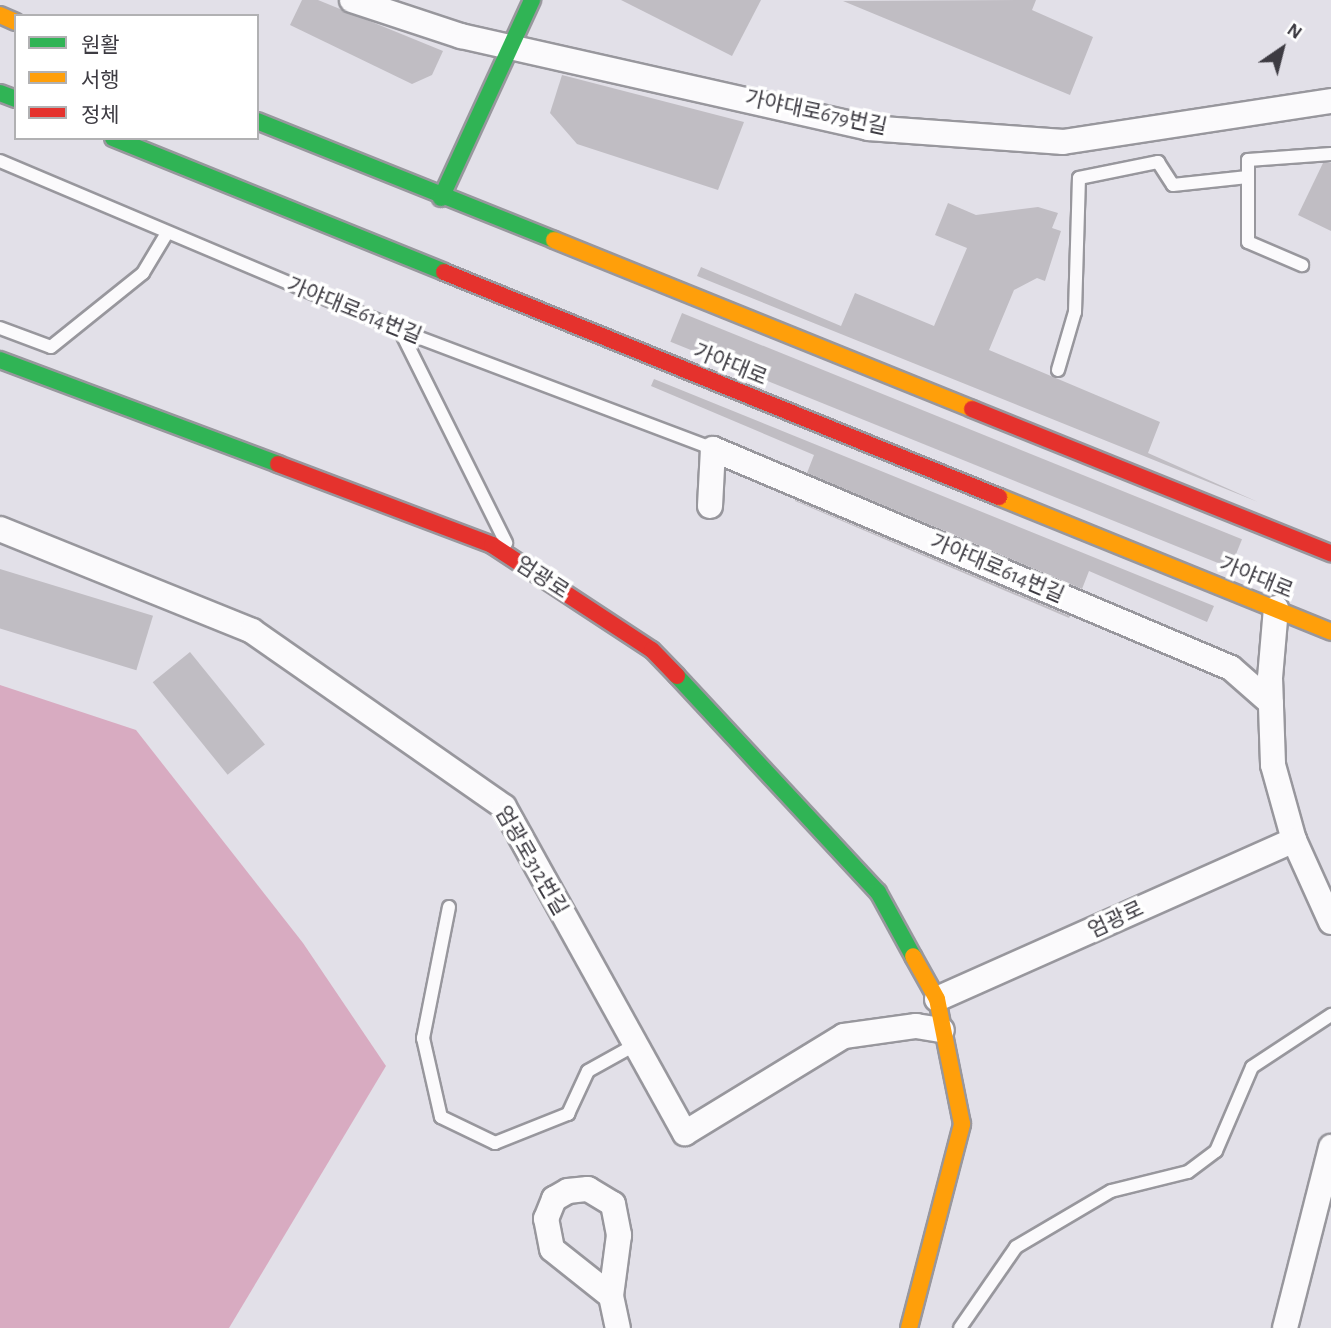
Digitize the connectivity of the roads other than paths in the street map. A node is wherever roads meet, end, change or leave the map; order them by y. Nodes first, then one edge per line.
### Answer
1 (352, 0) edge
2 (532, 0) edge
3 (509, 47) junction
4 (1331, 101) edge
5 (259, 122) edge
6 (118, 140) edge
7 (1331, 154) edge
8 (0, 161) edge
9 (1248, 177) junction
10 (441, 198) junction
11 (167, 233) junction
12 (1302, 265) dead end
13 (0, 328) edge
14 (400, 330) junction
15 (0, 360) edge
16 (1058, 370) dead end
17 (713, 449) junction
18 (710, 506) dead end
19 (0, 529) edge
20 (1331, 553) edge
21 (514, 560) junction
22 (1276, 608) junction
23 (1331, 632) edge
24 (1271, 703) junction
25 (1294, 840) junction
26 (449, 907) dead end
27 (1331, 922) edge
28 (937, 999) junction
29 (1331, 1016) edge
30 (942, 1030) junction
31 (635, 1045) junction
32 (1331, 1147) edge
33 (611, 1296) junction
34 (618, 1328) edge
35 (909, 1328) edge
36 (960, 1328) edge
37 (1285, 1328) edge

1 - 3 street, 가야대로679번길
2 - 3 main road
3 - 4 street, 가야대로679번길
3 - 10 main road
5 - 10 main road
6 - 22 main road, 가야대로
7 - 9 lane
8 - 11 lane, 가야대로614번길
9 - 12 lane
9 - 16 lane
10 - 20 main road
11 - 13 lane
11 - 14 lane, 가야대로614번길
14 - 17 lane, 가야대로614번길
14 - 21 lane
15 - 21 main road, 엄광로
17 - 18 street
17 - 24 street, 가야대로614번길
19 - 31 street, 엄광로312번길
21 - 28 main road, 엄광로
22 - 23 main road, 가야대로
22 - 24 street
24 - 25 street
25 - 27 street
25 - 28 street, 엄광로
26 - 31 lane
28 - 30 main road, 엄광로
29 - 36 lane
30 - 31 street, 엄광로312번길
30 - 35 main road, 엄광로
32 - 37 street
33 - 33 street
33 - 34 street

